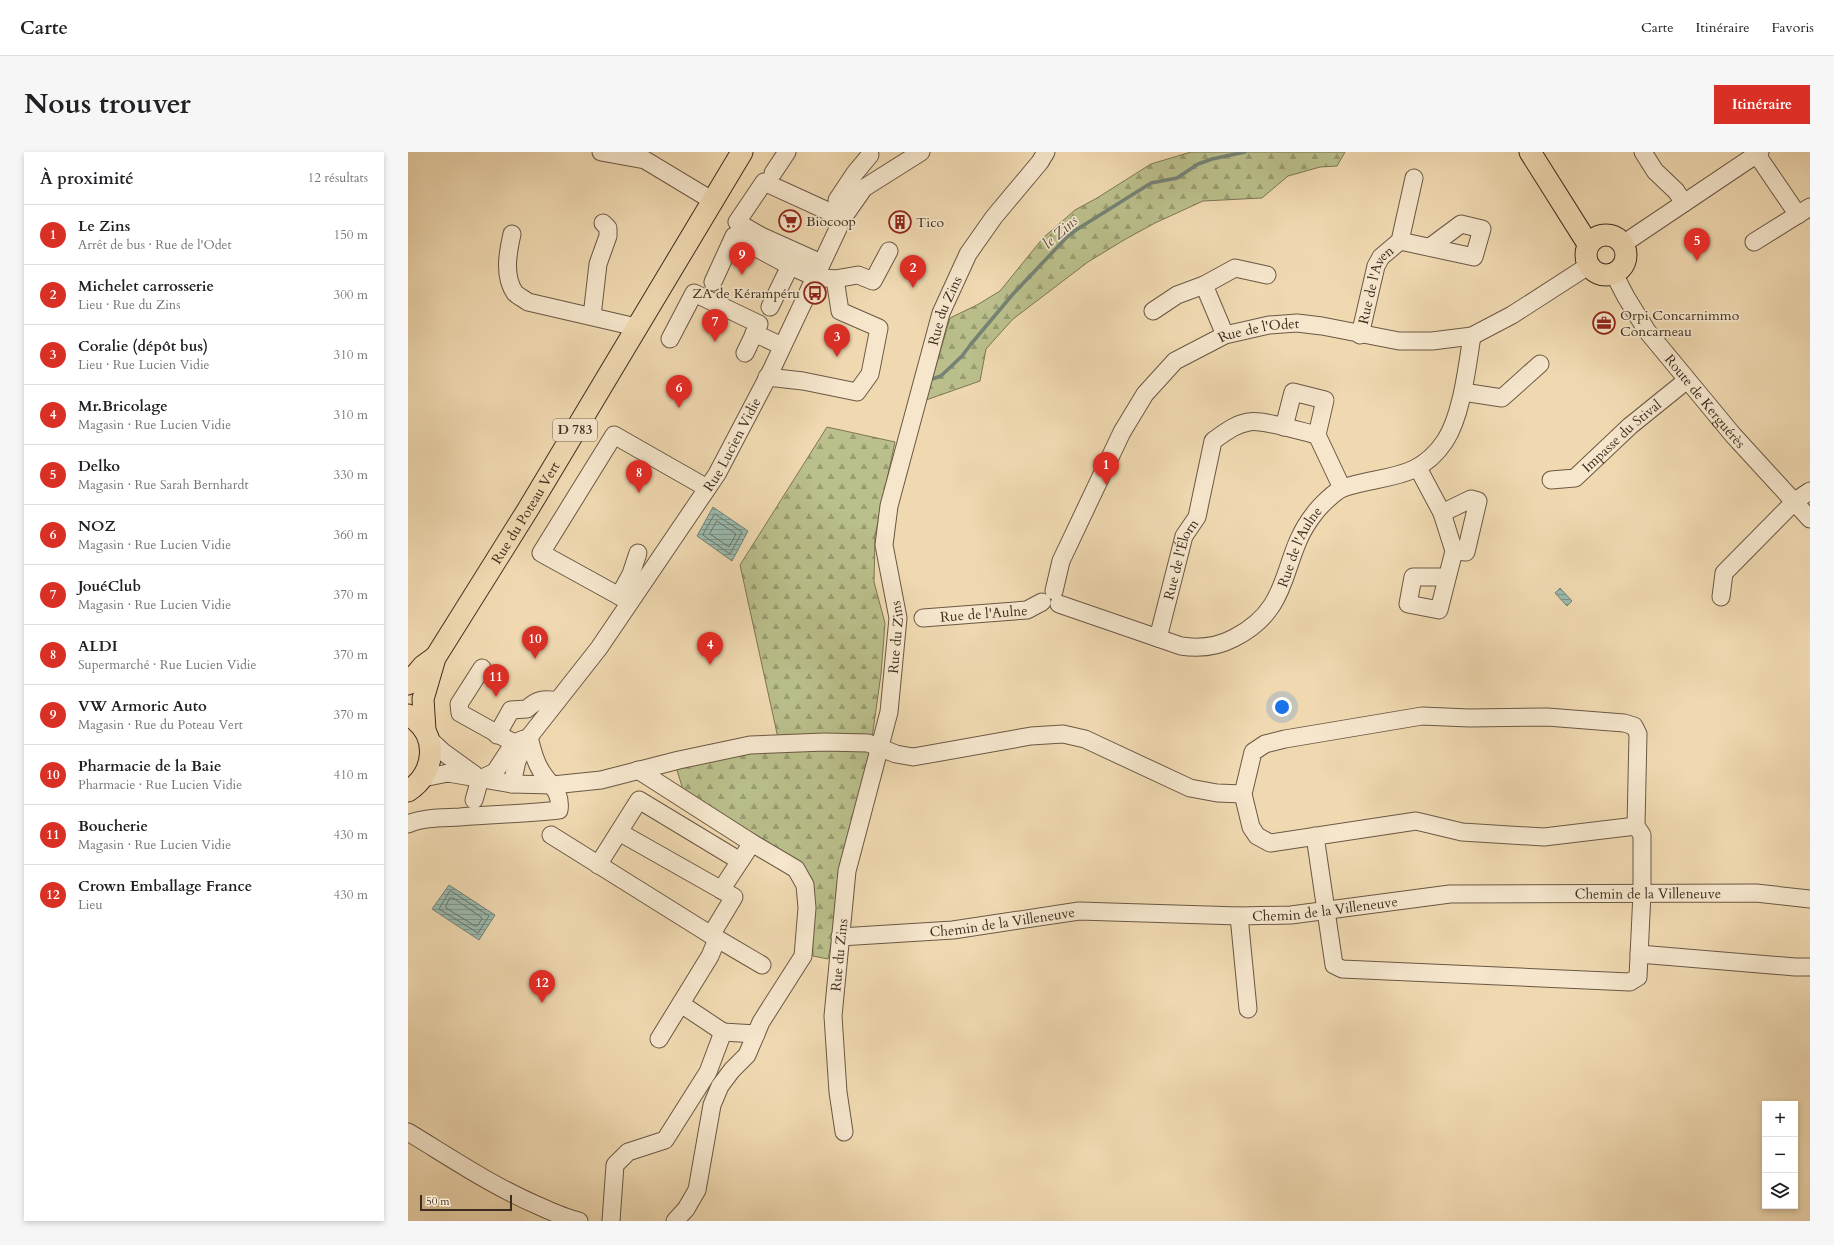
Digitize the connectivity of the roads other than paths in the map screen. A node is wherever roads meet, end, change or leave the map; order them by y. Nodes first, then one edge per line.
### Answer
1 (601, 152) edge
2 (742, 152) edge
3 (787, 152) edge
4 (921, 152) edge
5 (1046, 152) edge
6 (1530, 152) edge
7 (1643, 152) edge
8 (1757, 153) edge
9 (869, 154) edge
10 (773, 172) dead end
11 (881, 178) junction
12 (1414, 178) dead end
13 (838, 200) dead end
14 (713, 201) junction
15 (1684, 203) junction
16 (1804, 211) edge
17 (843, 218) junction
18 (603, 223) dead end
19 (512, 234) dead end
20 (1400, 241) junction
21 (1754, 242) dead end
22 (1588, 244) junction
23 (1623, 244) junction
24 (1430, 247) dead end
25 (889, 251) dead end
26 (790, 266) junction
27 (1588, 266) junction
28 (818, 270) junction
29 (1614, 274) junction
30 (1267, 275) dead end
31 (835, 279) junction
32 (713, 282) dead end
33 (1204, 285) junction
34 (770, 307) dead end
35 (1152, 311) dead end
36 (592, 316) junction
37 (636, 327) junction
38 (754, 333) junction
39 (1360, 334) junction
40 (1225, 335) junction
41 (1472, 336) junction
42 (670, 339) dead end
43 (782, 346) junction
44 (745, 353) dead end
45 (1540, 364) dead end
46 (767, 377) junction
47 (1687, 380) junction
48 (1463, 392) junction
49 (1284, 427) junction
50 (1317, 435) junction
51 (1418, 468) junction
52 (1551, 480) dead end
53 (707, 488) junction
54 (1342, 488) junction
55 (1810, 490) edge
56 (1795, 501) junction
57 (1442, 513) junction
58 (1810, 518) edge
59 (1454, 551) junction
60 (638, 553) dead end
61 (1447, 577) dead end
62 (1721, 597) dead end
63 (624, 599) junction
64 (1052, 599) junction
65 (923, 618) dead end
66 (1158, 638) junction
67 (435, 658) junction
68 (482, 668) dead end
69 (408, 684) edge
70 (557, 701) junction
71 (408, 714) edge
72 (427, 734) junction
73 (497, 735) junction
74 (529, 737) junction
75 (514, 743) junction
76 (879, 747) junction
77 (638, 770) junction
78 (424, 778) junction
79 (480, 779) junction
80 (512, 784) junction
81 (552, 785) junction
82 (408, 791) edge
83 (1244, 794) junction
84 (474, 800) dead end
85 (408, 824) edge
86 (1636, 826) junction
87 (619, 832) junction
88 (551, 835) dead end
89 (1315, 836) junction
90 (752, 843) junction
91 (740, 861) junction
92 (598, 865) junction
93 (721, 890) junction
94 (1642, 894) junction
95 (1810, 899) edge
96 (1326, 910) junction
97 (1239, 916) junction
98 (714, 937) junction
99 (840, 937) junction
100 (1639, 954) junction
101 (762, 965) dead end
102 (1810, 967) edge
103 (681, 1004) junction
104 (1248, 1009) dead end
105 (723, 1032) junction
106 (756, 1034) junction
107 (660, 1039) dead end
108 (408, 1132) edge
109 (844, 1132) dead end
110 (579, 1221) edge
111 (611, 1221) edge
112 (675, 1221) edge

1 - 14 street
2 - 14 main road, Rue du Poteau Vert / D 783
3 - 10 street
4 - 11 street, Rue Lucien Vidie
5 - 76 street, Rue du Zins
6 - 22 main road
7 - 15 street
8 - 15 street
8 - 16 street
9 - 11 street
9 - 13 street
11 - 17 street, Rue Lucien Vidie
12 - 20 street, Rue de l'Aven
14 - 37 main road, Rue du Poteau Vert / D 783
15 - 23 street
16 - 21 street
17 - 28 street, Rue Lucien Vidie
17 - 28 street
18 - 36 street
19 - 36 street
20 - 24 street, Rue de l'Aven
20 - 39 street, Rue de l'Aven
22 - 23 main road
22 - 27 main road
23 - 29 main road
25 - 31 street
26 - 28 street
26 - 32 street
26 - 34 street
27 - 29 main road
27 - 41 street, Rue de l'Odet
28 - 31 street
28 - 43 street, Rue Lucien Vidie
29 - 47 street, Route de Kerguérès
30 - 33 street
31 - 46 street
33 - 35 street
33 - 40 street
36 - 37 street
37 - 67 main road, Rue du Poteau Vert / D 783
38 - 42 street
38 - 43 street
38 - 44 street
39 - 40 street, Rue de l'Odet
39 - 41 street, Rue de l'Odet
40 - 64 street, Rue de l'Odet
41 - 48 street, Rue de l'Aulne
43 - 46 street, Rue Lucien Vidie
45 - 48 street
46 - 53 street, Rue Lucien Vidie
47 - 52 street, Impasse du Stival
47 - 56 street, Route de Kerguérès
48 - 51 street, Rue de l'Aulne
49 - 50 street, Rue de l'Élorn
49 - 50 street
49 - 66 street, Rue de l'Élorn
50 - 54 street
51 - 54 street, Rue de l'Aulne
51 - 57 street
53 - 63 street, Rue Lucien Vidie
53 - 63 street
54 - 66 street, Rue de l'Aulne
55 - 56 street
56 - 58 street, Route de Kerguérès
56 - 62 street
57 - 59 street
57 - 59 street
59 - 61 street
60 - 63 street
63 - 70 street, Rue Lucien Vidie
64 - 65 street, Rue de l'Aulne
64 - 66 street, Rue de l'Aulne
67 - 69 main road, Rue du Poteau Vert / D 783
67 - 72 main road, Rue du Poteau Vert / D 783
68 - 73 street
70 - 73 street
70 - 74 street, Rue Lucien Vidie
71 - 72 main road
72 - 78 main road, Rue du Poteau Vert
72 - 79 street
73 - 75 street
74 - 75 street
74 - 80 street, Rue Lucien Vidie
74 - 81 street
75 - 79 street
76 - 77 street
76 - 83 street
76 - 99 street, Rue du Zins
77 - 81 street
77 - 90 street
78 - 79 street
78 - 82 main road
79 - 80 street
79 - 84 street
80 - 81 street
81 - 85 street
83 - 86 street
83 - 89 street
86 - 89 street
86 - 94 street
87 - 91 street
87 - 92 street
87 - 93 street
88 - 92 street
89 - 96 street
90 - 91 street
90 - 106 street
91 - 93 street
92 - 98 street
93 - 98 street
94 - 95 street, Chemin de la Villeneuve
94 - 96 street, Chemin de la Villeneuve
94 - 100 street
96 - 97 street, Chemin de la Villeneuve
96 - 100 street
97 - 99 street, Chemin de la Villeneuve
97 - 104 street
98 - 101 street
98 - 103 street
99 - 109 street, Rue du Zins
100 - 102 street
103 - 105 street
103 - 107 street
105 - 106 street
105 - 111 street
106 - 112 street
108 - 110 street

